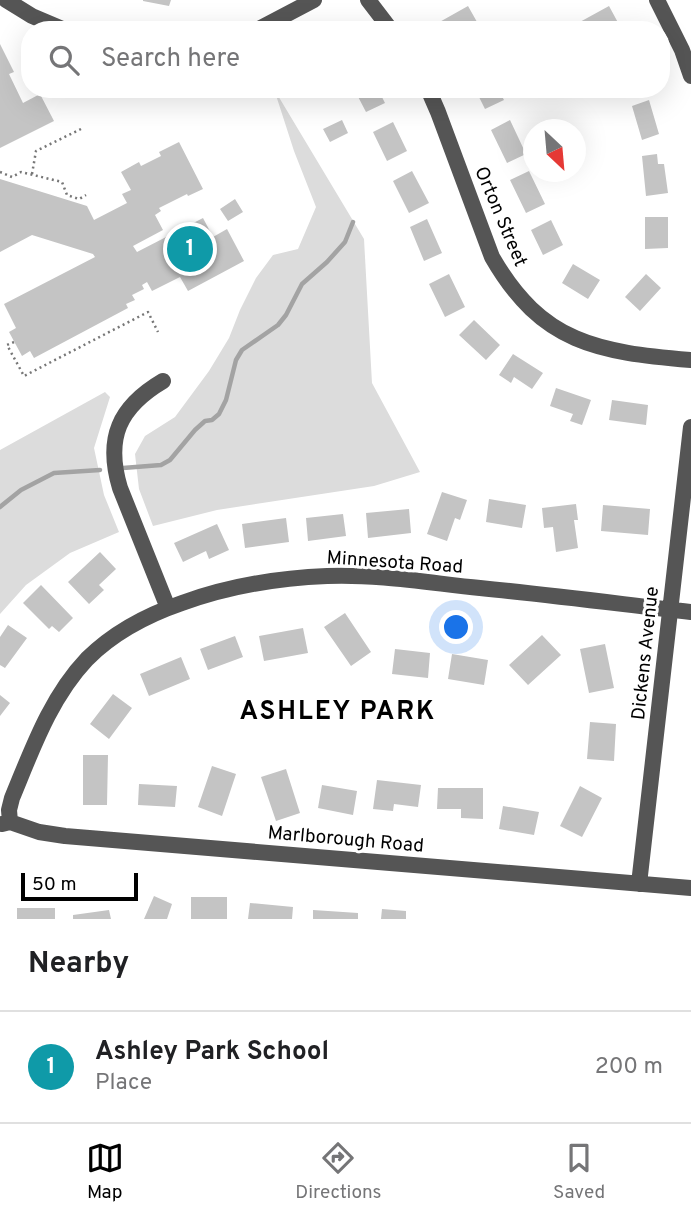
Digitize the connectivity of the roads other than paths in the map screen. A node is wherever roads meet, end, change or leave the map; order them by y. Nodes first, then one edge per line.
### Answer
1 (6, 0) edge
2 (314, 0) edge
3 (368, 0) edge
4 (657, 0) edge
5 (44, 21) edge
6 (274, 21) edge
7 (384, 21) edge
8 (668, 21) edge
9 (670, 26) edge
10 (691, 76) edge
11 (432, 98) edge
12 (691, 360) edge
13 (163, 381) dead end
14 (691, 427) edge
15 (167, 608) junction
16 (670, 610) junction
17 (691, 612) edge
18 (5, 823) edge
19 (639, 884) junction
20 (691, 888) edge

1 - 5 street
2 - 6 street
3 - 7 street
4 - 8 street
9 - 10 street
11 - 12 street, Orton Street
13 - 15 street
14 - 16 street, Dickens Avenue
15 - 16 street, Minnesota Road
15 - 18 street, Minnesota Road
16 - 17 street, Minnesota Road
16 - 19 street, Dickens Avenue
18 - 19 street, Marlborough Road
19 - 20 street, Marlborough Road

